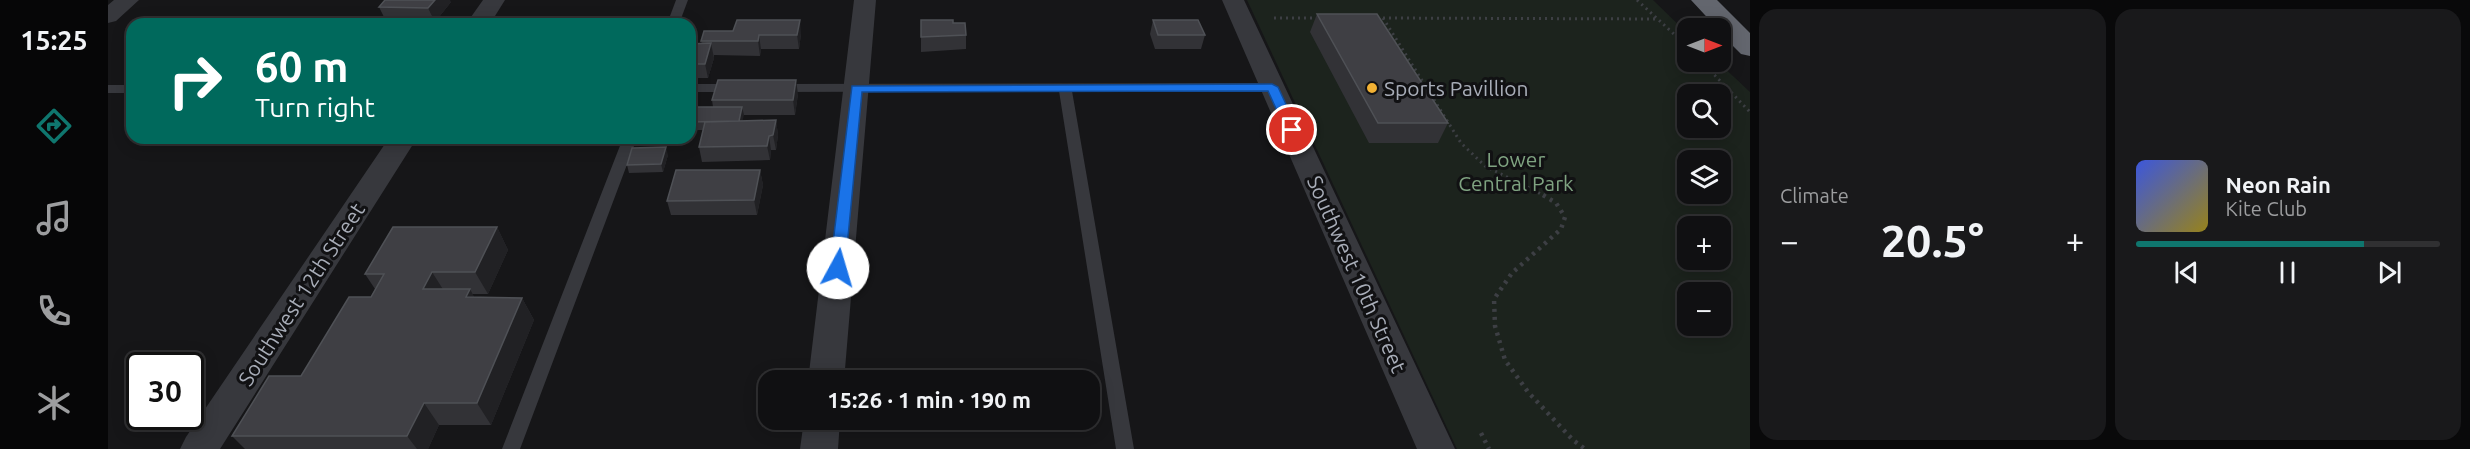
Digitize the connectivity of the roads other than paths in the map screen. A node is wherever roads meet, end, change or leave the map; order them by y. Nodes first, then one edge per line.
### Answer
1 (128, 0) edge
2 (494, 0) edge
3 (682, 0) edge
4 (865, 0) edge
5 (1233, 0) edge
6 (1705, 0) edge
7 (108, 16) edge
8 (482, 18) edge
9 (675, 18) edge
10 (1750, 35) edge
11 (1750, 48) edge
12 (1272, 87) junction
13 (126, 88) edge
14 (696, 88) edge
15 (856, 88) junction
16 (1065, 88) junction
17 (108, 89) edge
18 (399, 144) edge
19 (628, 144) edge
20 (827, 370) edge
21 (821, 430) edge
22 (199, 449) edge
23 (511, 449) edge
24 (819, 449) edge
25 (1125, 449) edge
26 (1436, 449) edge

1 - 7 street
2 - 8 street
3 - 9 lane
4 - 15 street
5 - 12 street, Southwest 10th Street
6 - 10 highway
6 - 11 highway
12 - 16 lane
12 - 26 street, Southwest 10th Street
13 - 17 lane
14 - 15 lane
15 - 16 lane
15 - 20 street
16 - 25 lane
18 - 22 street, Southwest 12th Street
19 - 23 lane
21 - 24 street

